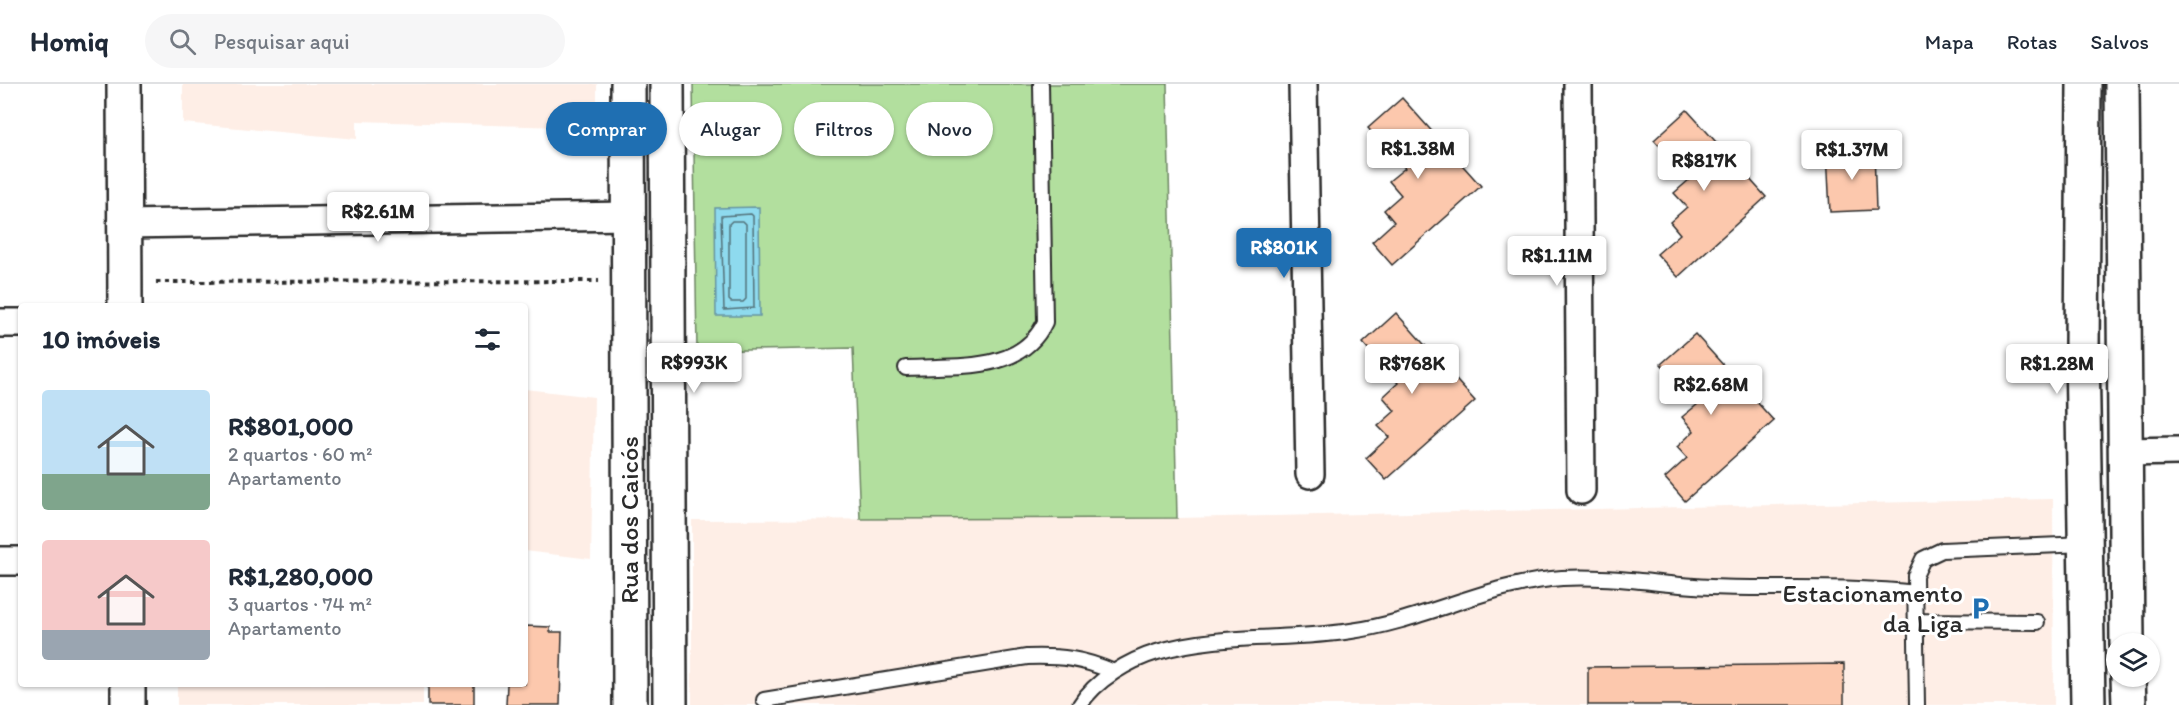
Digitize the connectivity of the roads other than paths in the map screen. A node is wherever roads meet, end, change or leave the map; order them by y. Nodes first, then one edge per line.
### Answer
1 (124, 84) edge
2 (628, 84) edge
3 (667, 84) edge
4 (1041, 84) edge
5 (1303, 84) edge
6 (1578, 84) edge
7 (2084, 84) edge
8 (2122, 84) edge
9 (629, 216) junction
10 (125, 224) junction
11 (125, 294) edge
12 (0, 323) edge
13 (18, 323) edge
14 (906, 368) dead end
15 (2179, 451) edge
16 (2124, 452) junction
17 (1310, 474) dead end
18 (1581, 490) dead end
19 (2085, 543) junction
20 (0, 561) edge
21 (18, 561) edge
22 (1916, 593) junction
23 (1916, 621) junction
24 (2037, 622) dead end
25 (2127, 633) edge
26 (1114, 672) junction
27 (128, 687) edge
28 (2128, 687) edge
29 (670, 693) edge
30 (630, 694) edge
31 (764, 700) dead end
32 (128, 705) edge
33 (1080, 705) edge
34 (1917, 705) edge
35 (2088, 705) edge
36 (2129, 705) edge

1 - 10 main road
2 - 9 main road, Rua dos Caicós
3 - 29 main road, Rua dos Caicós
4 - 14 lane
5 - 17 street
6 - 18 street
7 - 19 main road
8 - 16 main road
9 - 10 street
9 - 30 main road, Rua dos Caicós
10 - 11 main road
12 - 13 street
15 - 16 street
16 - 25 main road
19 - 22 lane
19 - 35 main road
20 - 21 street
22 - 23 lane
22 - 26 lane
23 - 24 lane
23 - 34 lane
26 - 31 lane
26 - 33 lane
27 - 32 main road
28 - 36 main road
29 - 30 main road

